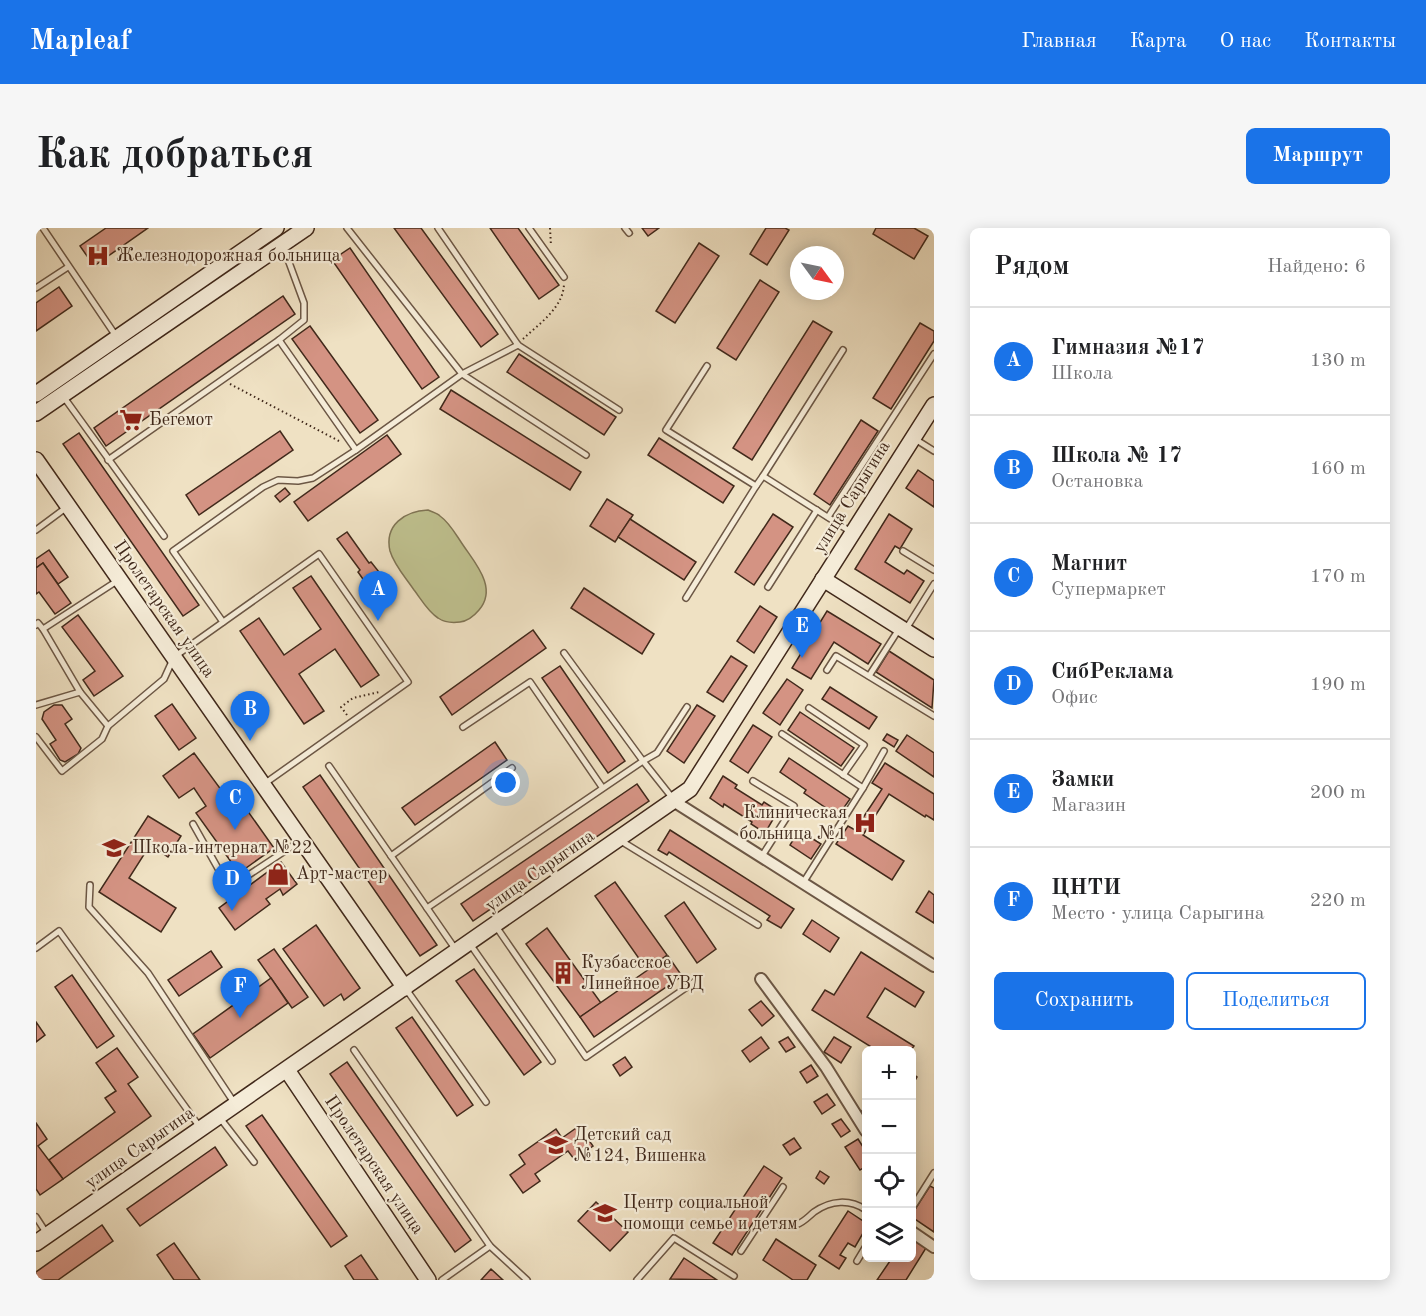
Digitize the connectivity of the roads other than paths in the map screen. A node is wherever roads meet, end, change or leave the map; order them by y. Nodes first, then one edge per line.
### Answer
1 (43, 228) edge
2 (276, 228) edge
3 (306, 228) edge
4 (347, 228) edge
5 (438, 228) edge
6 (529, 228) edge
7 (282, 244) junction
8 (68, 267) junction
9 (564, 277) road end
10 (36, 288) edge
11 (118, 338) junction
12 (279, 340) junction
13 (518, 345) junction
14 (843, 350) dead end
15 (934, 354) edge
16 (707, 366) dead end
17 (462, 374) junction
18 (36, 394) edge
19 (62, 395) junction
20 (934, 405) edge
21 (619, 410) dead end
22 (36, 413) edge
23 (913, 438) junction
24 (356, 450) junction
25 (934, 451) edge
26 (586, 455) dead end
27 (36, 460) edge
28 (108, 460) junction
29 (763, 476) junction
30 (756, 486) junction
31 (69, 507) junction
32 (817, 510) junction
33 (828, 517) junction
34 (36, 530) edge
35 (853, 533) junction
36 (164, 536) dead end
37 (903, 550) dead end
38 (934, 570) edge
39 (120, 579) junction
40 (823, 579) junction
41 (934, 584) edge
42 (768, 587) dead end
43 (686, 598) dead end
44 (224, 622) junction
45 (36, 625) edge
46 (43, 629) junction
47 (902, 629) junction
48 (934, 649) edge
49 (564, 653) dead end
50 (174, 657) junction
51 (827, 670) dead end
52 (869, 676) junction
53 (80, 692) junction
54 (36, 705) edge
55 (687, 707) dead end
56 (809, 708) dead end
57 (934, 717) edge
58 (108, 726) junction
59 (463, 727) dead end
60 (782, 734) dead end
61 (36, 737) edge
62 (884, 751) dead end
63 (643, 760) junction
64 (329, 766) dead end
65 (512, 768) dead end
66 (843, 775) junction
67 (753, 781) dead end
68 (263, 785) junction
69 (602, 787) junction
70 (863, 788) junction
71 (675, 801) junction
72 (193, 824) dead end
73 (302, 840) junction
74 (619, 840) junction
75 (391, 855) junction
76 (762, 856) junction
77 (803, 882) junction
78 (90, 885) dead end
79 (426, 908) junction
80 (495, 925) junction
81 (758, 925) dead end
82 (463, 947) junction
83 (36, 948) edge
84 (934, 966) edge
85 (761, 979) dead end
86 (697, 980) dead end
87 (405, 988) junction
88 (354, 1050) dead end
89 (552, 1061) dead end
90 (287, 1071) junction
91 (486, 1102) dead end
92 (236, 1106) junction
93 (219, 1117) junction
94 (862, 1123) edge
95 (201, 1129) junction
96 (254, 1162) dead end
97 (934, 1173) edge
98 (783, 1186) dead end
99 (916, 1202) edge
100 (863, 1208) edge
101 (36, 1217) edge
102 (759, 1224) junction
103 (916, 1235) edge
104 (42, 1239) edge
105 (490, 1246) junction
106 (934, 1247) edge
107 (741, 1251) dead end
108 (862, 1254) edge
109 (857, 1261) dead end
110 (734, 1276) dead end
111 (428, 1280) edge
112 (442, 1280) edge
113 (527, 1280) edge
114 (638, 1280) edge

1 - 8 lane
2 - 11 street
3 - 7 street
4 - 17 lane
5 - 13 lane
6 - 9 lane
7 - 12 lane
7 - 19 street
8 - 10 lane
8 - 11 lane
11 - 18 street
12 - 24 lane
12 - 28 lane
13 - 17 lane
13 - 21 lane
14 - 29 lane
15 - 33 lane
16 - 30 lane
17 - 24 lane
17 - 26 lane
19 - 22 street
19 - 28 lane
20 - 23 street, улица Сарыгина
23 - 25 lane
23 - 35 street, улица Сарыгина
24 - 44 lane
27 - 31 street, Пролетарская улица
28 - 36 lane
29 - 30 lane
29 - 32 lane
30 - 43 lane
31 - 34 lane
31 - 39 street, Пролетарская улица
32 - 33 lane
32 - 42 lane
33 - 35 lane
35 - 40 street, улица Сарыгина
37 - 38 lane
39 - 46 lane
39 - 50 street, Пролетарская улица
40 - 47 street
40 - 71 street, улица Сарыгина
41 - 47 lane
44 - 50 lane
44 - 68 lane
45 - 46 lane
46 - 53 lane
47 - 48 street
47 - 52 lane
49 - 63 lane
50 - 58 lane
50 - 68 street, Пролетарская улица
51 - 52 lane
52 - 57 lane
53 - 54 lane
53 - 58 lane
55 - 63 lane
56 - 66 lane
58 - 61 lane
59 - 69 lane
60 - 66 lane
62 - 70 lane
63 - 69 lane
63 - 71 lane
64 - 75 lane
65 - 75 lane
66 - 70 lane
67 - 76 lane
68 - 73 street, Пролетарская улица
69 - 79 lane
70 - 77 lane
71 - 74 street, улица Сарыгина
71 - 76 street
72 - 73 lane
73 - 87 street, Пролетарская улица
74 - 80 street, улица Сарыгина
74 - 81 lane
75 - 79 lane
76 - 77 street
77 - 84 street
78 - 92 lane
79 - 82 lane
80 - 82 street, улица Сарыгина
80 - 86 lane
82 - 87 street, улица Сарыгина
82 - 89 lane
83 - 95 lane
85 - 94 street
87 - 90 street, улица Сарыгина
87 - 91 lane
88 - 105 lane
90 - 92 street, улица Сарыгина
90 - 111 street, Пролетарская улица
92 - 93 street, улица Сарыгина
93 - 95 street, улица Сарыгина
93 - 96 lane
95 - 104 street, улица Сарыгина
97 - 99 lane
98 - 102 lane
100 - 102 lane
101 - 104 lane
102 - 107 lane
103 - 106 street
105 - 112 lane
105 - 113 lane
108 - 109 lane
110 - 114 lane

